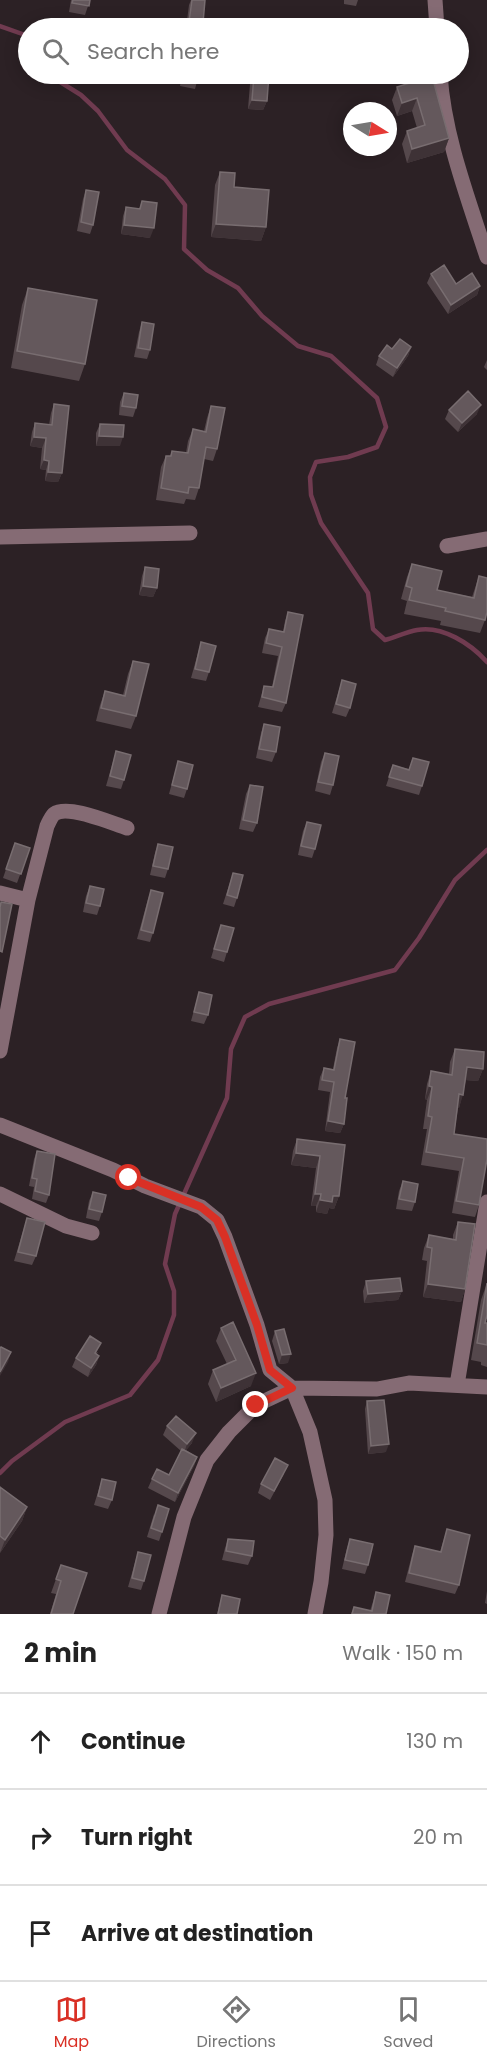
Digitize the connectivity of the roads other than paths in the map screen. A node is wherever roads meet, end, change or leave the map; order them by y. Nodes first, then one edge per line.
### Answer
1 (435, 0) edge
2 (436, 18) edge
3 (441, 84) edge
4 (487, 257) edge
5 (190, 533) dead end
6 (0, 537) edge
7 (487, 539) edge
8 (447, 546) dead end
9 (128, 828) dead end
10 (0, 893) edge
11 (28, 900) junction
12 (0, 1051) edge
13 (0, 1125) edge
14 (0, 1194) edge
15 (487, 1202) edge
16 (92, 1233) dead end
17 (458, 1385) junction
18 (487, 1387) edge
19 (292, 1388) junction
20 (159, 1614) edge
21 (315, 1614) edge

1 - 2 street
3 - 4 street
5 - 6 street
7 - 8 street
9 - 11 street
10 - 11 street
11 - 12 street
13 - 19 street
14 - 16 street
15 - 17 street
17 - 18 street
17 - 19 street
19 - 20 street
19 - 21 street

